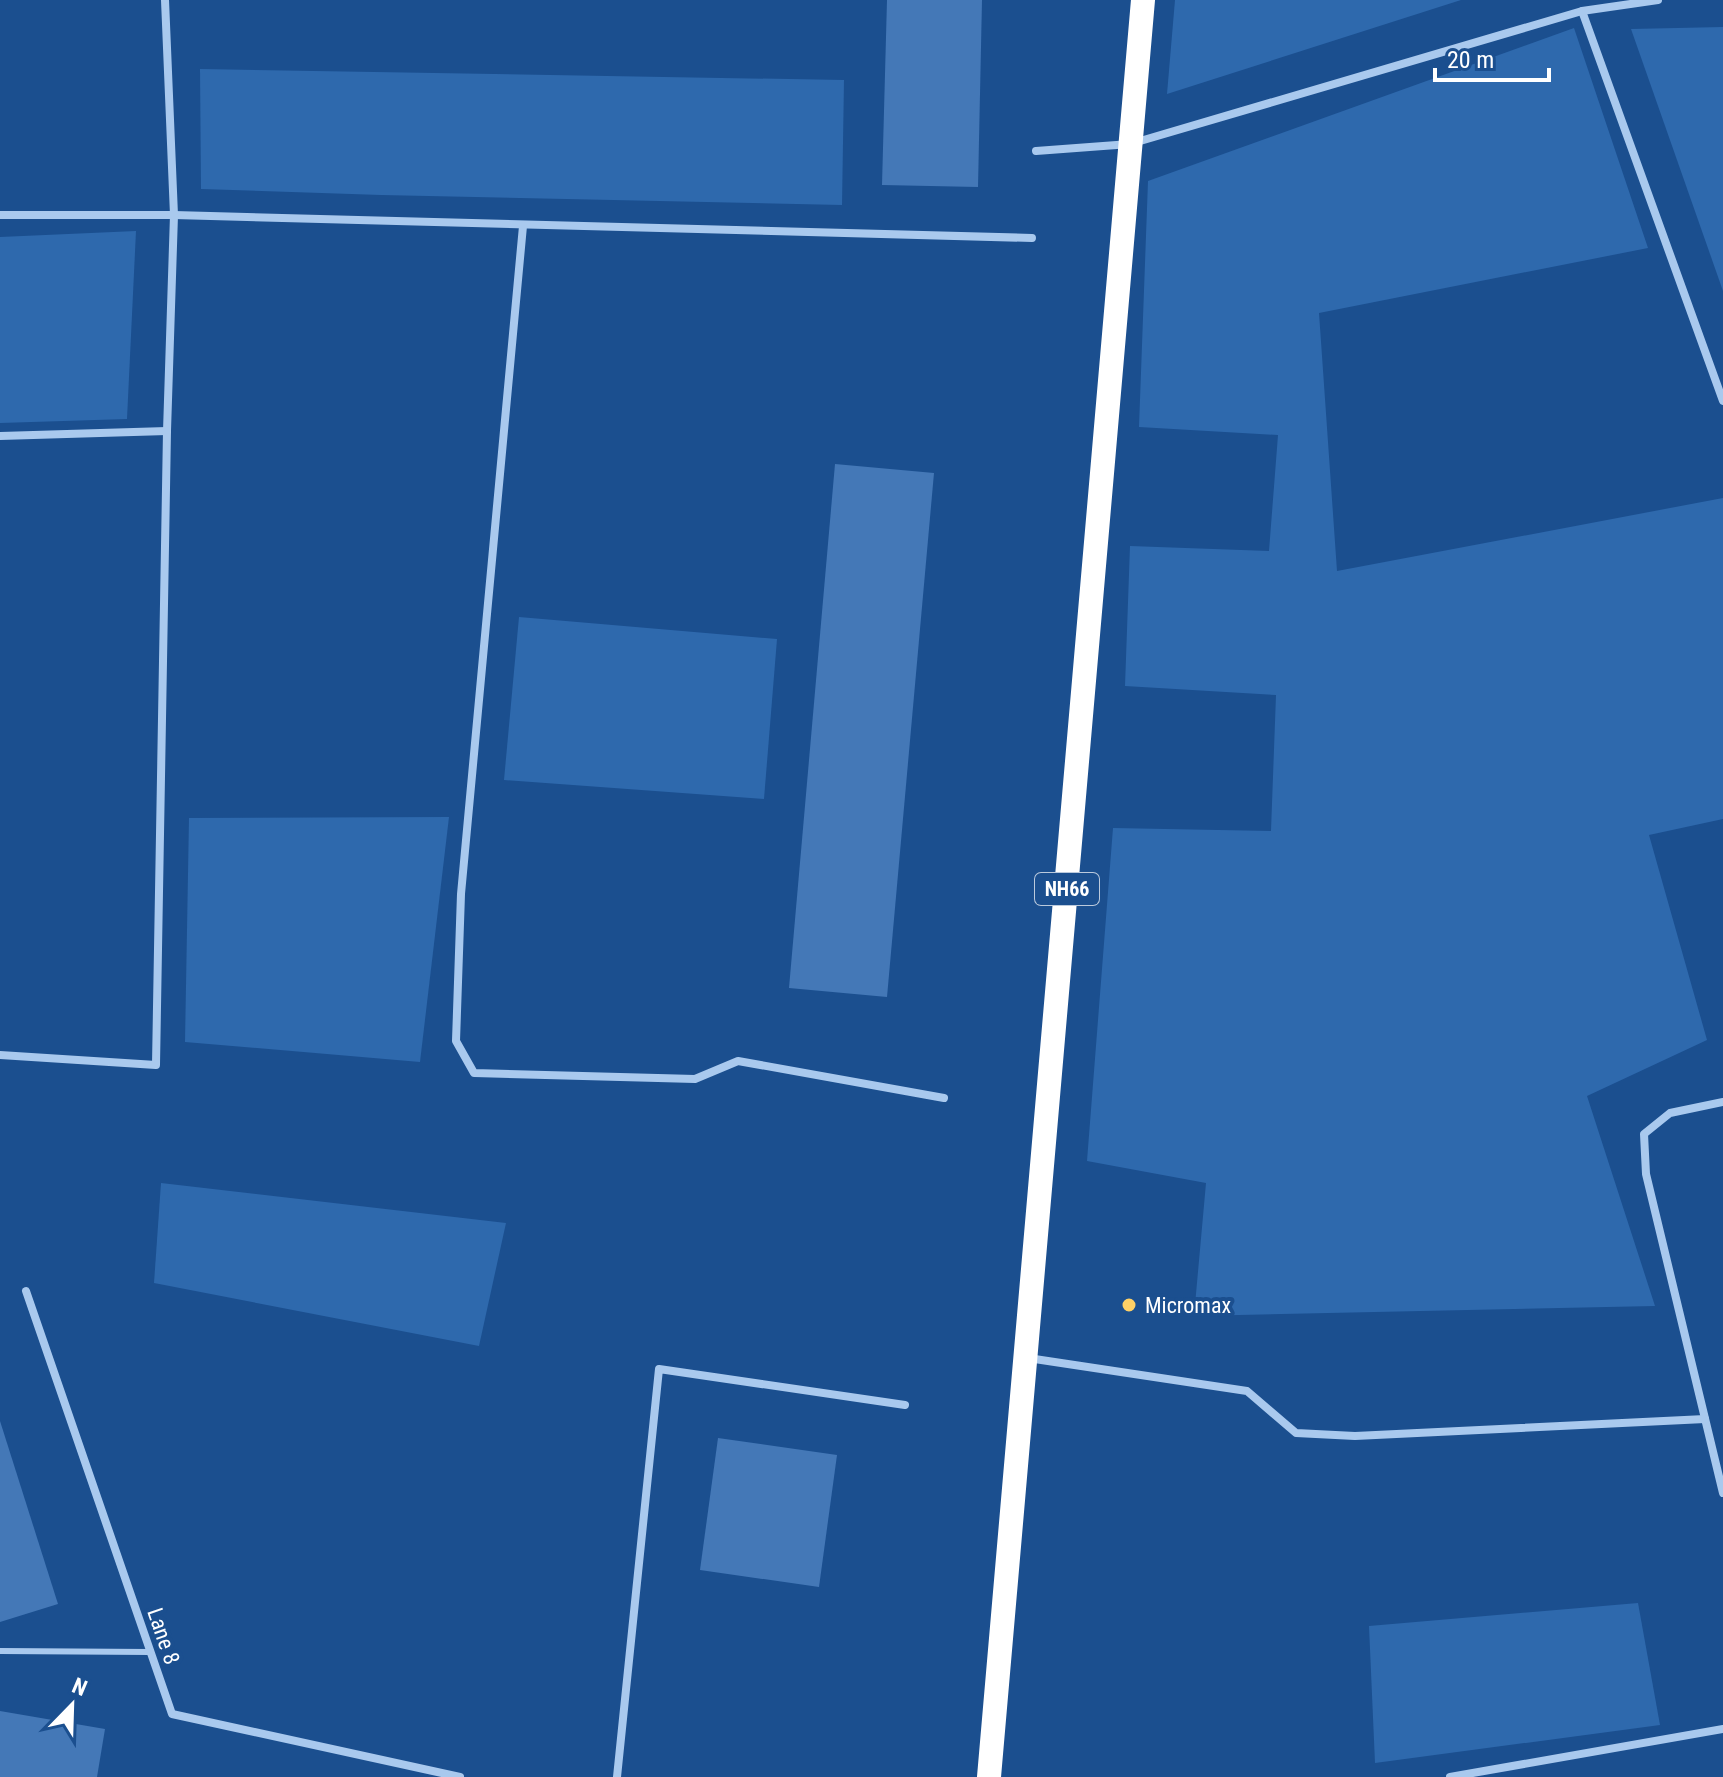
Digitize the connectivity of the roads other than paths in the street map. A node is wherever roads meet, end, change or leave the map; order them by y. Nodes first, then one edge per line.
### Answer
1 (165, 0) edge
2 (1143, 0) edge
3 (1658, 0) edge
4 (1582, 11) junction
5 (1130, 144) junction
6 (1036, 151) dead end
7 (0, 215) edge
8 (174, 215) junction
9 (523, 226) junction
10 (1032, 238) dead end
11 (1723, 401) edge
12 (167, 431) junction
13 (0, 436) edge
14 (0, 1055) edge
15 (944, 1098) dead end
16 (1723, 1102) edge
17 (26, 1291) dead end
18 (1026, 1357) junction
19 (905, 1405) dead end
20 (1705, 1419) junction
21 (1723, 1493) edge
22 (0, 1651) edge
23 (150, 1652) junction
24 (1723, 1729) edge
25 (460, 1777) edge
26 (617, 1777) edge
27 (989, 1777) edge
28 (1450, 1777) edge

1 - 8 street
2 - 5 highway, NH66
3 - 4 street
4 - 5 street
4 - 11 street
5 - 6 street
5 - 18 highway, NH66
7 - 8 street
8 - 9 street
8 - 12 street
9 - 10 street
9 - 15 street
12 - 13 street
12 - 14 street
16 - 20 street
17 - 23 street, Lane 8
18 - 20 street
18 - 27 highway, NH66
19 - 26 street
20 - 21 street
22 - 23 lane
23 - 25 street, Lane 8
24 - 28 street

